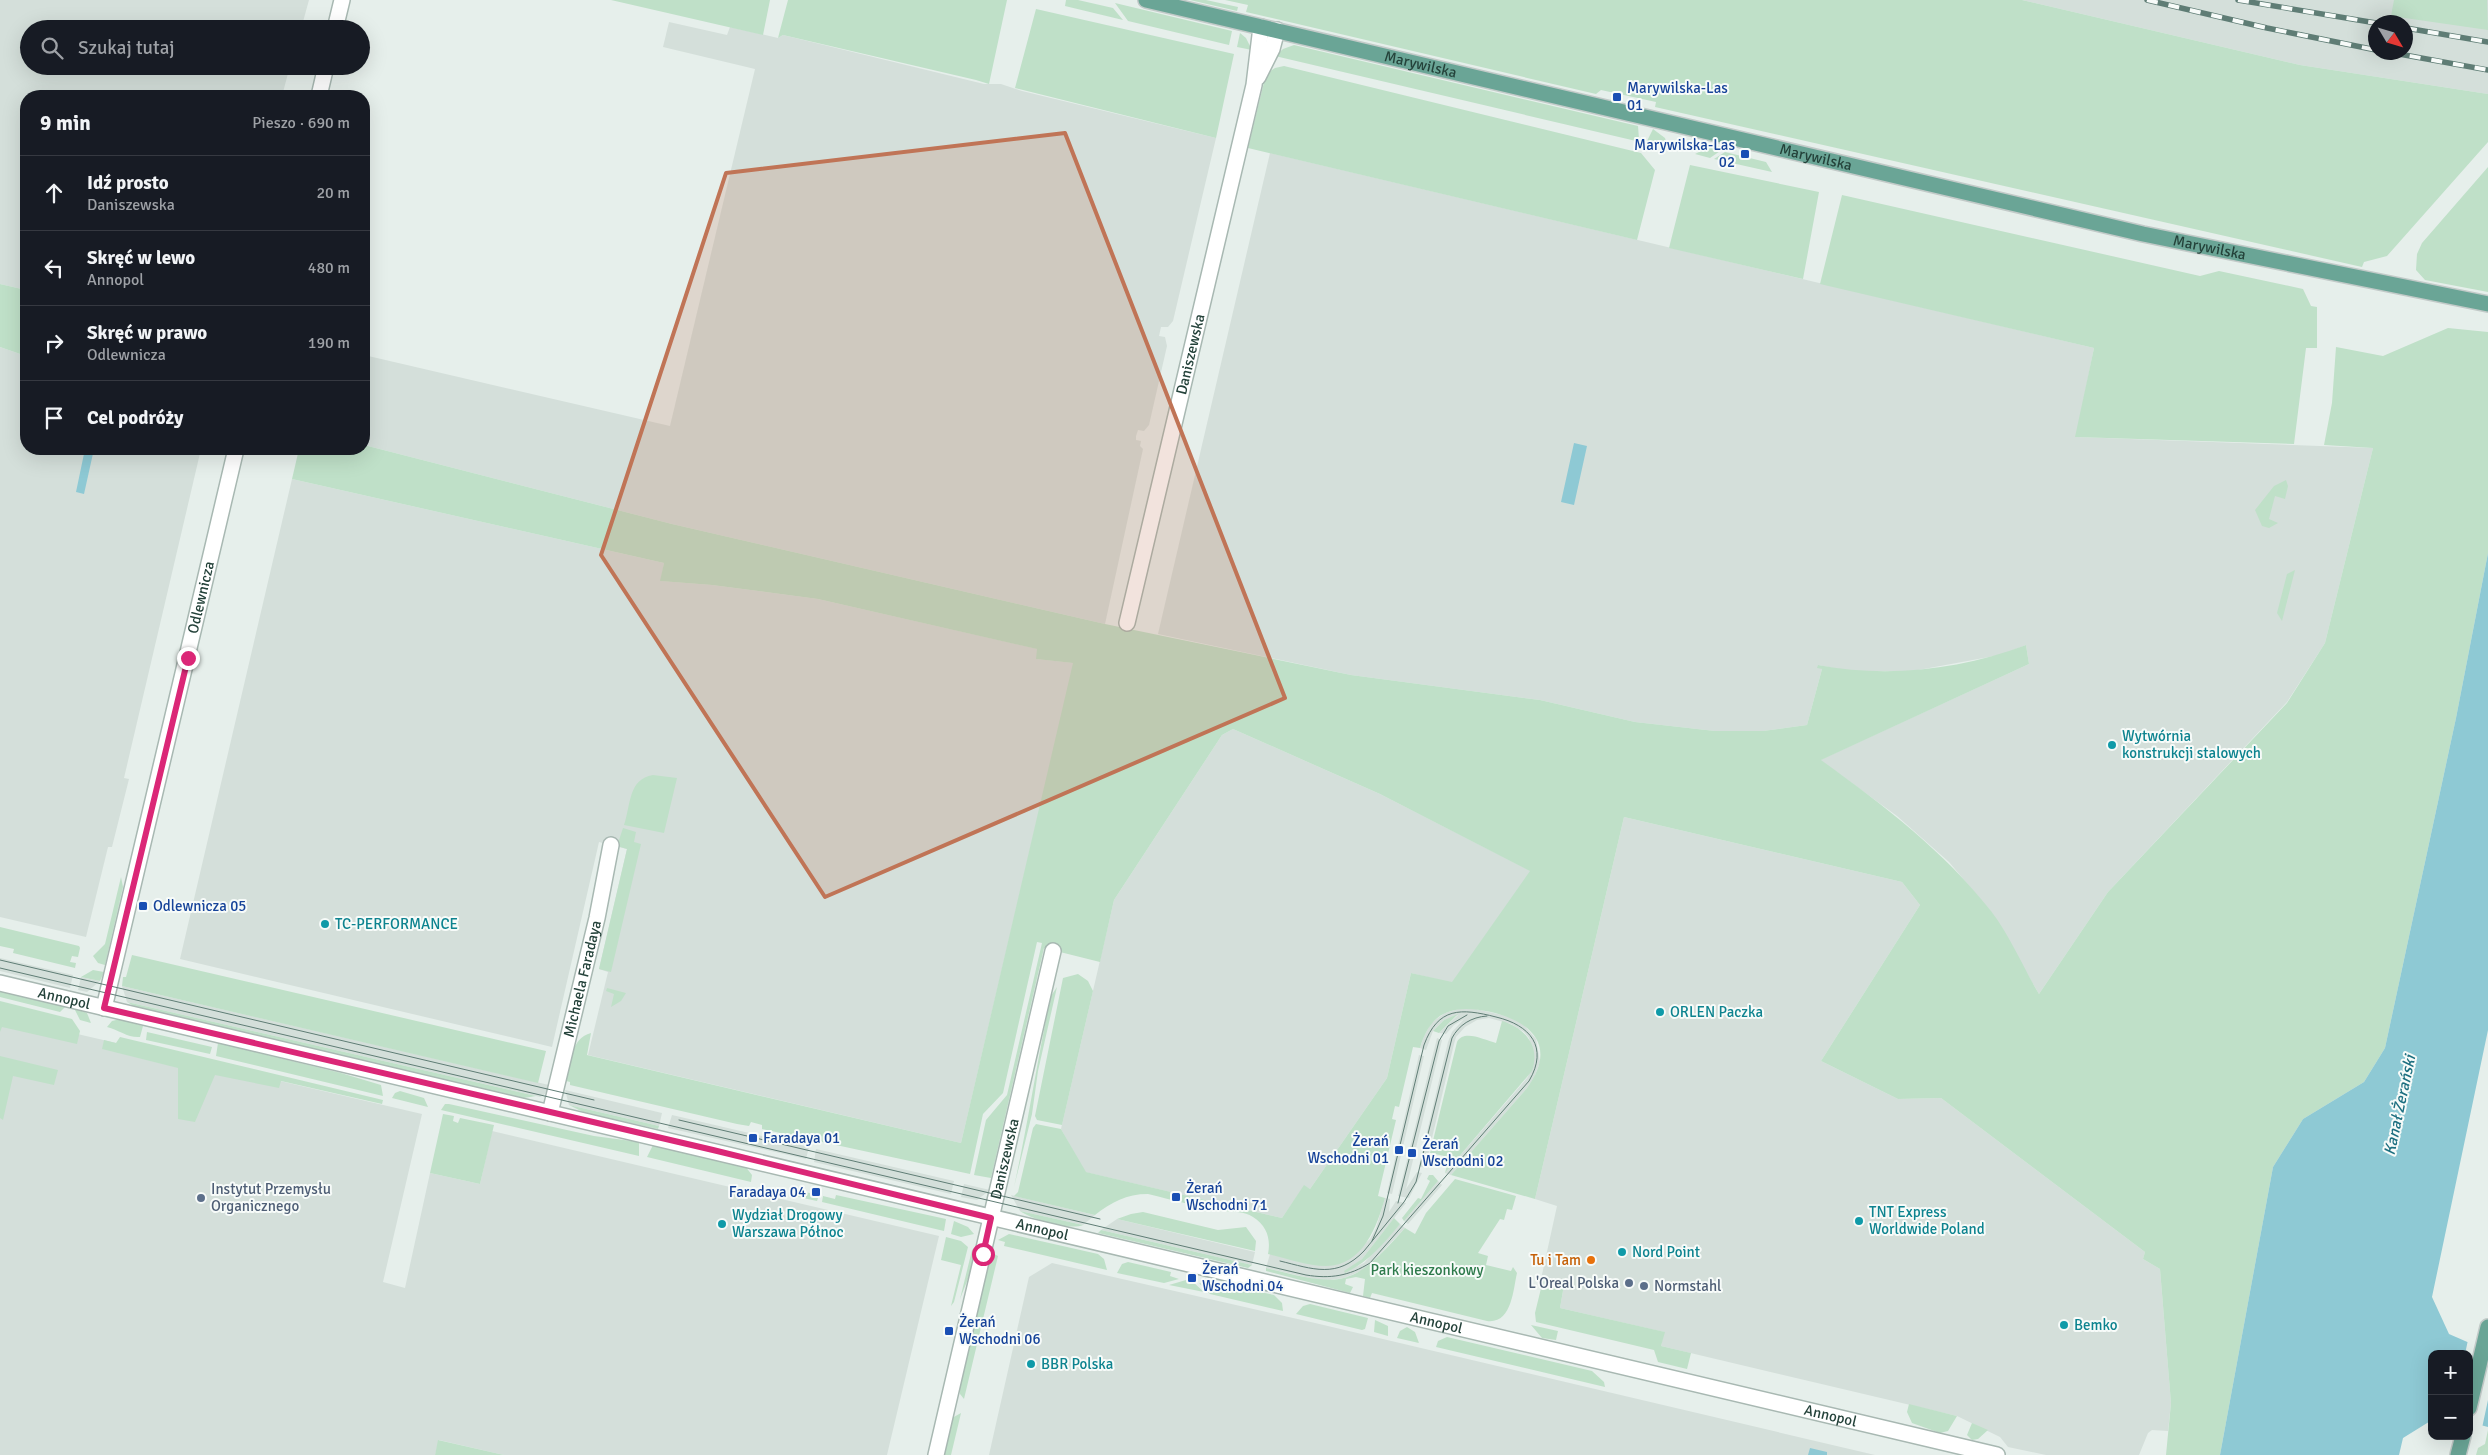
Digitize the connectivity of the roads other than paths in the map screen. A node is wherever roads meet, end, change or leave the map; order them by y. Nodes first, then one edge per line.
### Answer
1 (342, 0) edge
2 (1146, 0) edge
3 (337, 20) edge
4 (1262, 27) junction
5 (1277, 30) junction
6 (324, 75) edge
7 (1254, 85) junction
8 (320, 90) edge
9 (2486, 303) edge
10 (235, 455) edge
11 (1127, 623) dead end
12 (611, 844) dead end
13 (1053, 950) dead end
14 (0, 983) edge
15 (104, 1008) junction
16 (550, 1113) junction
17 (991, 1218) junction
18 (2488, 1327) edge
19 (2472, 1395) edge
20 (936, 1455) edge
21 (1997, 1455) edge

1 - 3 street
2 - 4 main road, Marywilska
4 - 5 main road, Marywilska
4 - 7 street, Daniszewska
5 - 7 street, Daniszewska
5 - 9 main road, Marywilska
6 - 8 street
7 - 11 street, Daniszewska
10 - 15 street, Odlewnicza
12 - 16 street, Michaela Faradaya
13 - 17 street, Daniszewska
14 - 15 street, Annopol
15 - 16 street, Annopol
16 - 17 street, Annopol
17 - 20 street, Daniszewska
17 - 21 street, Annopol
18 - 19 main road

